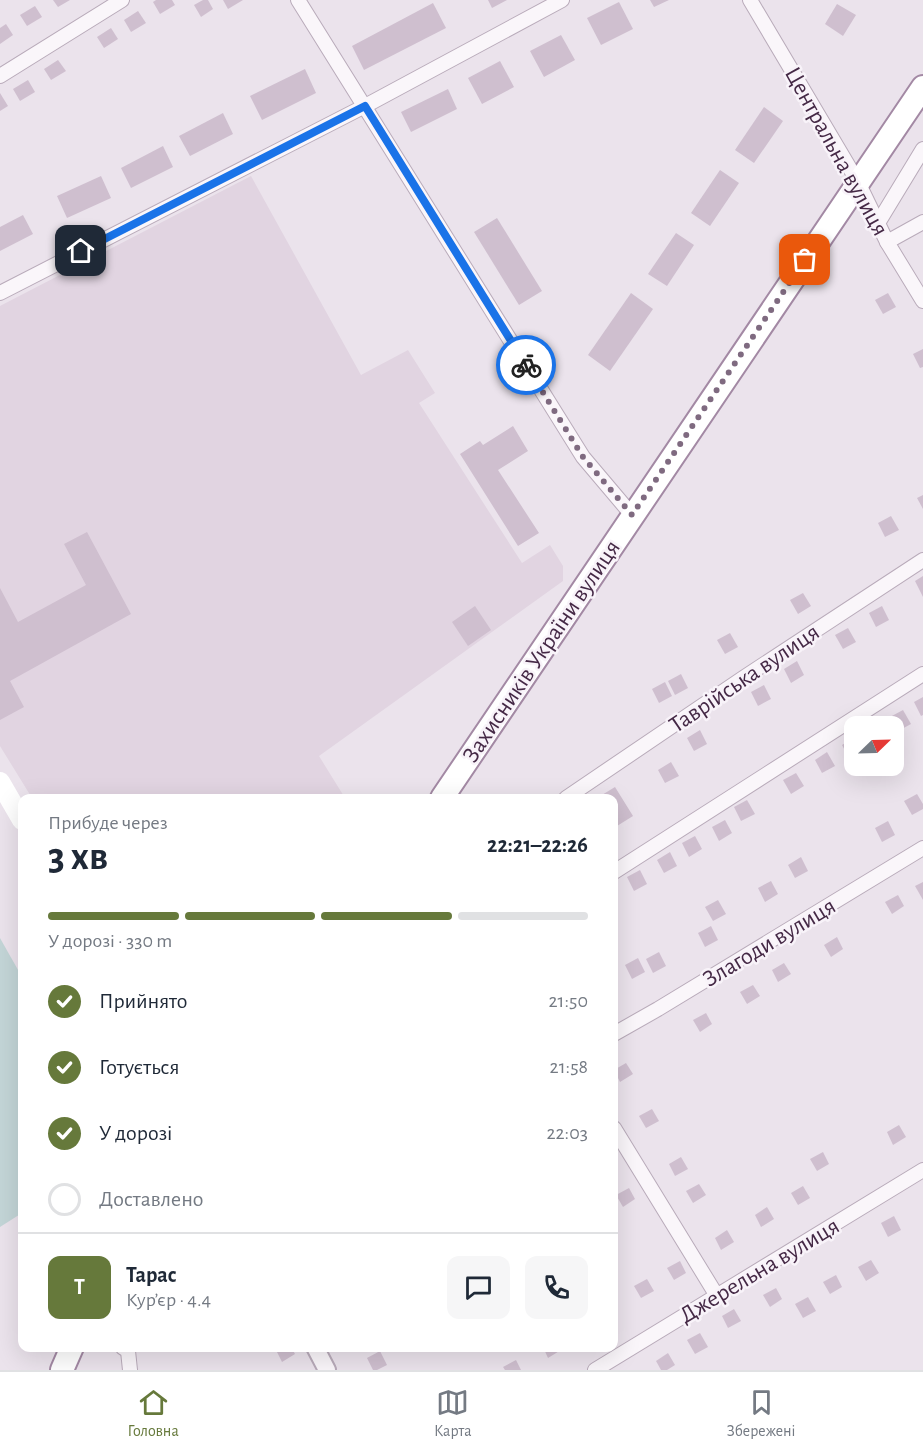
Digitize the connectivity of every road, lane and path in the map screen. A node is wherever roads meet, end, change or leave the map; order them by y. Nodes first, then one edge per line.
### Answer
1 (122, 0) edge
2 (298, 0) edge
3 (561, 0) edge
4 (750, 0) edge
5 (0, 76) edge
6 (923, 87) edge
7 (365, 106) junction
8 (923, 149) edge
9 (858, 182) junction
10 (923, 222) edge
11 (878, 223) junction
12 (887, 242) junction
13 (0, 292) edge
14 (923, 301) edge
15 (632, 515) junction
16 (923, 560) edge
17 (923, 674) edge
18 (0, 782) edge
19 (445, 794) edge
20 (572, 794) edge
21 (18, 813) edge
22 (923, 848) edge
23 (618, 869) edge
24 (618, 1033) edge
25 (618, 1135) edge
26 (923, 1170) edge
27 (717, 1296) junction
28 (70, 1352) edge
29 (128, 1352) edge
30 (318, 1352) edge
31 (62, 1370) edge
32 (130, 1370) edge
33 (327, 1370) edge
34 (595, 1370) edge

1 - 5 street
2 - 7 street
3 - 7 street
4 - 9 street, Центральна вулиця
6 - 9 highway, Захисників України вулиця
7 - 13 street
7 - 15 street
8 - 11 street
9 - 11 street, Центральна вулиця
9 - 15 highway, Захисників України вулиця
10 - 12 street
11 - 12 street, Центральна вулиця
12 - 14 street, Центральна вулиця
15 - 19 highway, Захисників України вулиця
16 - 20 street, Таврійська вулиця
17 - 23 street
18 - 21 main road
22 - 24 street, Злагоди вулиця
25 - 27 street
26 - 27 street, Джерельна вулиця
27 - 34 street, Джерельна вулиця
28 - 31 highway
29 - 32 street
30 - 33 street

